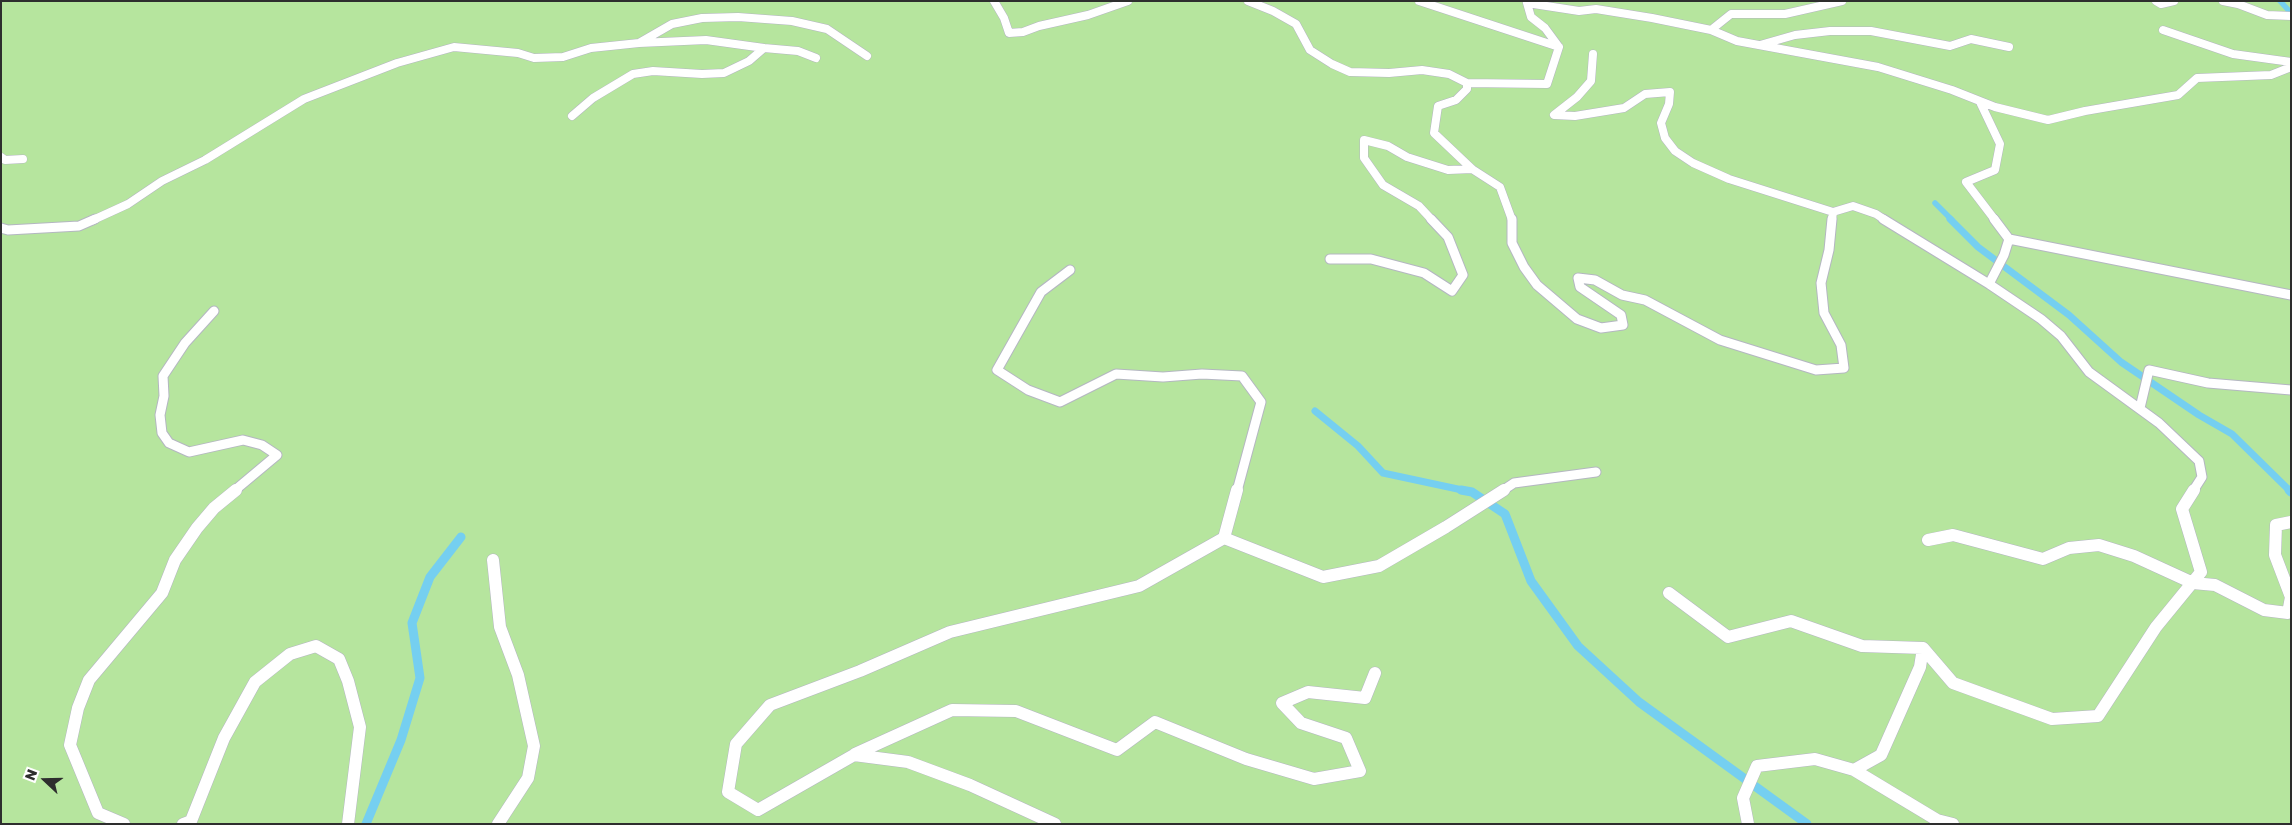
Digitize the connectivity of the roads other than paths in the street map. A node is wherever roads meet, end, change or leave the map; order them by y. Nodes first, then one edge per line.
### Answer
1 (994, 1) edge
2 (1128, 1) edge
3 (1248, 1) edge
4 (1420, 1) edge
5 (1842, 1) edge
6 (2156, 1) edge
7 (2174, 1) edge
8 (2223, 1) edge
9 (2245, 1) edge
10 (2267, 15) junction
11 (2291, 16) edge
12 (1711, 30) junction
13 (2164, 30) dead end
14 (639, 43) junction
15 (1759, 46) junction
16 (1559, 47) junction
17 (2009, 47) dead end
18 (764, 48) junction
19 (1593, 54) dead end
20 (867, 56) dead end
21 (816, 58) dead end
22 (2291, 62) edge
23 (2291, 67) edge
24 (1467, 83) junction
25 (1980, 102) junction
26 (572, 116) dead end
27 (1, 157) edge
28 (23, 159) dead end
29 (1472, 170) junction
30 (1833, 212) junction
31 (1, 228) edge
32 (2009, 239) junction
33 (1330, 259) dead end
34 (1070, 270) dead end
35 (1989, 284) junction
36 (2291, 294) edge
37 (214, 311) dead end
38 (2291, 390) edge
39 (2140, 408) junction
40 (1596, 472) dead end
41 (2291, 522) edge
42 (1224, 538) junction
43 (1928, 540) dead end
44 (493, 560) dead end
45 (2193, 583) junction
46 (1669, 593) dead end
47 (1922, 648) junction
48 (1375, 673) dead end
49 (854, 755) junction
50 (1854, 770) junction
51 (188, 823) edge
52 (124, 824) edge
53 (348, 824) edge
54 (498, 824) edge
55 (1055, 824) edge
56 (1748, 824) edge
57 (1953, 824) edge

1 - 2 lane
3 - 24 lane
4 - 16 lane
5 - 12 lane
6 - 7 lane
8 - 10 lane
9 - 10 lane
10 - 11 lane
12 - 15 lane
12 - 16 lane
13 - 22 lane
14 - 18 lane
14 - 20 lane
14 - 31 lane
15 - 17 lane
15 - 25 lane
16 - 24 lane
18 - 21 lane
18 - 26 lane
19 - 30 lane
23 - 25 lane
24 - 29 lane
25 - 32 lane
27 - 28 lane
29 - 30 lane
29 - 33 lane
30 - 35 lane
32 - 35 lane
32 - 36 lane
34 - 42 lane
35 - 39 lane
37 - 52 lane
38 - 39 lane
39 - 45 lane
40 - 42 lane
41 - 45 lane
42 - 49 lane
43 - 45 lane
44 - 54 lane
45 - 47 lane
46 - 47 lane
47 - 50 lane
48 - 49 lane
49 - 55 lane
50 - 56 lane
50 - 57 lane
51 - 53 lane

